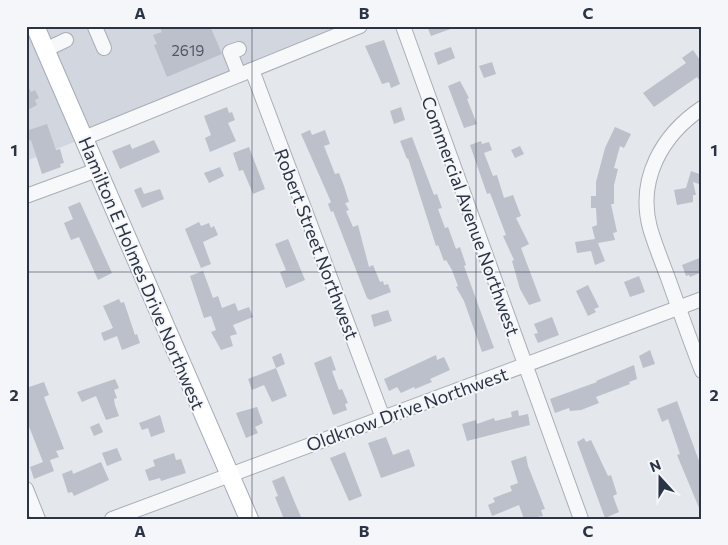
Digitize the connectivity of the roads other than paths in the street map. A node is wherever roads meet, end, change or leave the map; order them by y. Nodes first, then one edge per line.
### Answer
1 (35, 26) edge
2 (360, 26) edge
3 (403, 26) edge
4 (95, 27) edge
5 (66, 40) dead end
6 (104, 48) dead end
7 (239, 48) dead end
8 (45, 50) junction
9 (245, 72) junction
10 (702, 108) edge
11 (84, 138) junction
12 (97, 170) junction
13 (26, 196) edge
14 (702, 299) edge
15 (679, 308) junction
16 (525, 365) junction
17 (702, 371) edge
18 (383, 418) junction
19 (230, 475) junction
20 (26, 489) edge
21 (38, 519) edge
22 (112, 519) edge
23 (249, 519) edge
24 (581, 519) edge

1 - 8 main road, Hamilton E Holmes Drive Northwest
2 - 9 street
3 - 16 street, Commercial Avenue Northwest
4 - 6 street
5 - 8 street
7 - 9 street, Robert Street Northwest
8 - 11 main road, Hamilton E Holmes Drive Northwest
9 - 11 street
9 - 18 street, Robert Street Northwest
10 - 15 street
11 - 12 main road, Hamilton E Holmes Drive Northwest
12 - 13 street
12 - 19 main road, Hamilton E Holmes Drive Northwest
14 - 15 street, Oldknow Drive Northwest
15 - 16 street, Oldknow Drive Northwest
15 - 17 street
16 - 18 street, Oldknow Drive Northwest
16 - 24 street, Commercial Avenue Northwest
18 - 19 street, Oldknow Drive Northwest
19 - 22 street, Oldknow Drive Northwest
19 - 23 main road, Hamilton E Holmes Drive Northwest
20 - 21 street

